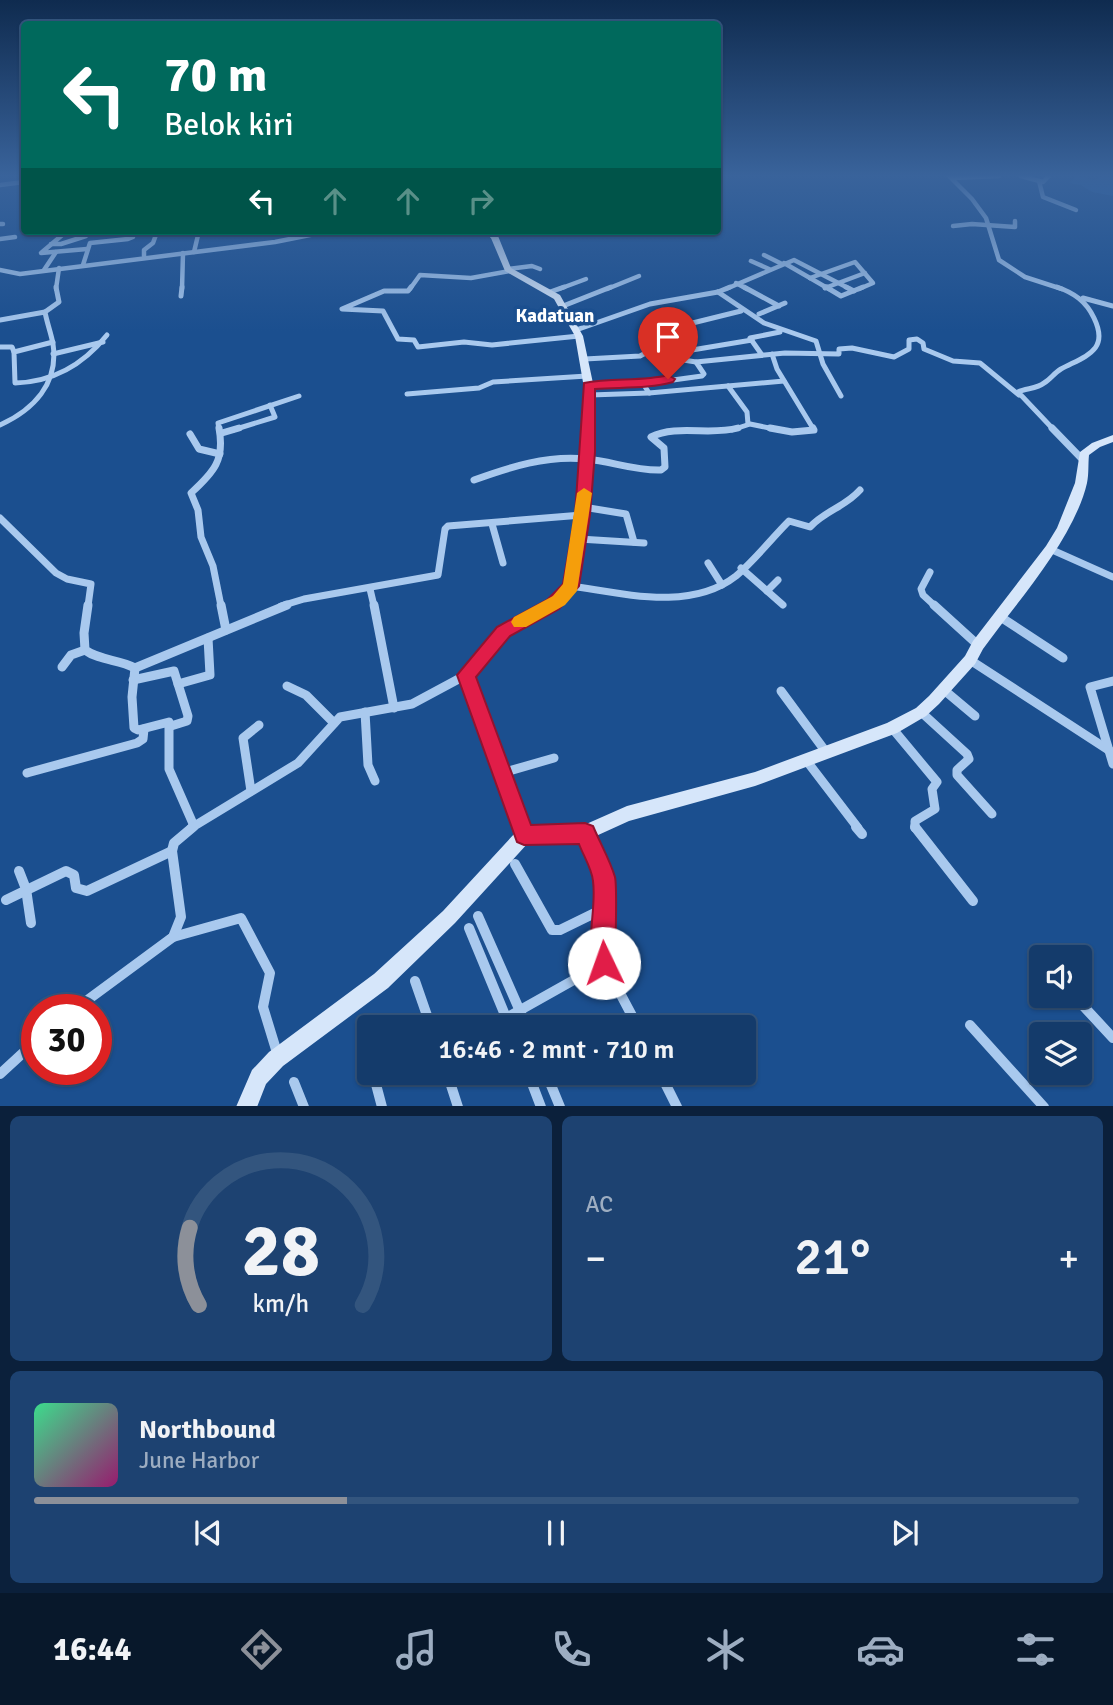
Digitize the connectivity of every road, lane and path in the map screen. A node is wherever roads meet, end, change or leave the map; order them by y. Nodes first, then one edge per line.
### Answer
1 (990, 228) edge
2 (62, 235) edge
3 (133, 235) edge
4 (156, 235) edge
5 (198, 235) edge
6 (310, 235) edge
7 (493, 235) edge
8 (86, 236) dead end
9 (15, 237) dead end
10 (0, 239) edge
11 (50, 244) junction
12 (86, 250) junction
13 (56, 252) junction
14 (194, 252) junction
15 (183, 253) junction
16 (144, 256) junction
17 (764, 256) dead end
18 (751, 261) dead end
19 (783, 264) junction
20 (83, 265) junction
21 (62, 268) junction
22 (540, 269) dead end
23 (769, 269) junction
24 (0, 270) edge
25 (44, 270) junction
26 (509, 270) junction
27 (822, 273) junction
28 (865, 273) junction
29 (639, 276) dead end
30 (808, 278) junction
31 (586, 279) dead end
32 (838, 283) junction
33 (736, 284) junction
34 (825, 288) junction
35 (854, 291) junction
36 (550, 292) junction
37 (718, 292) junction
38 (181, 296) dead end
39 (1082, 298) junction
40 (785, 303) dead end
41 (563, 306) junction
42 (779, 306) junction
43 (1113, 306) edge
44 (741, 311) junction
45 (45, 313) junction
46 (759, 314) dead end
47 (0, 320) edge
48 (780, 332) junction
49 (578, 333) junction
50 (107, 335) dead end
51 (752, 340) junction
52 (53, 342) junction
53 (103, 342) junction
54 (0, 347) edge
55 (14, 352) junction
56 (53, 354) junction
57 (772, 354) junction
58 (819, 354) junction
59 (762, 355) junction
60 (585, 359) junction
61 (696, 362) junction
62 (49, 379) junction
63 (679, 379) junction
64 (784, 381) junction
65 (644, 384) junction
66 (588, 385) junction
67 (728, 386) junction
68 (683, 390) junction
69 (649, 393) junction
70 (407, 394) dead end
71 (1019, 395) junction
72 (299, 396) dead end
73 (841, 396) dead end
74 (270, 405) junction
75 (246, 413) junction
76 (250, 423) junction
77 (748, 424) junction
78 (0, 425) edge
79 (222, 433) junction
80 (190, 434) dead end
81 (1113, 438) edge
82 (220, 454) junction
83 (587, 459) junction
84 (1083, 460) junction
85 (474, 480) dead end
86 (860, 490) dead end
87 (583, 511) junction
88 (0, 518) edge
89 (492, 524) junction
90 (579, 539) junction
91 (634, 542) junction
92 (644, 543) dead end
93 (1050, 550) junction
94 (503, 563) dead end
95 (708, 563) dead end
96 (741, 568) junction
97 (927, 576) dead end
98 (1113, 577) edge
99 (778, 580) dead end
100 (722, 585) junction
101 (571, 586) junction
102 (370, 589) junction
103 (767, 591) junction
104 (783, 604) dead end
105 (999, 617) junction
106 (226, 630) junction
107 (208, 638) junction
108 (978, 645) junction
109 (85, 650) junction
110 (1063, 658) dead end
111 (970, 660) junction
112 (62, 667) dead end
113 (135, 668) junction
114 (466, 675) junction
115 (133, 680) junction
116 (1113, 681) edge
117 (178, 684) junction
118 (287, 686) dead end
119 (944, 690) junction
120 (781, 691) dead end
121 (394, 708) junction
122 (365, 712) junction
123 (920, 712) junction
124 (975, 716) dead end
125 (334, 723) junction
126 (258, 725) dead end
127 (171, 726) junction
128 (892, 728) junction
129 (144, 729) junction
130 (1110, 751) junction
131 (827, 753) junction
132 (554, 758) dead end
133 (806, 760) junction
134 (1113, 764) edge
135 (27, 773) dead end
136 (502, 773) junction
137 (375, 781) dead end
138 (251, 791) junction
139 (992, 814) dead end
140 (194, 826) junction
141 (585, 833) junction
142 (862, 834) dead end
143 (524, 835) junction
144 (172, 851) junction
145 (515, 864) dead end
146 (19, 871) dead end
147 (26, 889) junction
148 (6, 900) dead end
149 (973, 901) dead end
150 (605, 908) junction
151 (478, 916) dead end
152 (31, 923) dead end
153 (469, 928) dead end
154 (173, 937) junction
155 (604, 963) junction
156 (415, 981) dead end
157 (96, 994) edge
158 (1085, 1008) edge
159 (520, 1010) junction
160 (427, 1015) edge
161 (505, 1015) edge
162 (515, 1015) edge
163 (522, 1015) edge
164 (632, 1015) edge
165 (970, 1025) dead end
166 (1113, 1038) edge
167 (21, 1055) edge
168 (278, 1057) junction
169 (0, 1074) edge
170 (294, 1082) dead end
171 (376, 1085) edge
172 (450, 1085) edge
173 (533, 1085) edge
174 (551, 1085) edge
175 (666, 1085) edge
176 (455, 1105) edge
177 (246, 1106) edge
178 (304, 1106) edge
179 (382, 1106) edge
180 (541, 1106) edge
181 (559, 1106) edge
182 (676, 1106) edge
183 (1043, 1106) edge

1 - 39 street
2 - 11 street
3 - 12 street
4 - 16 street
5 - 14 street
6 - 14 street
7 - 26 street
8 - 11 street
9 - 10 street
11 - 13 street
12 - 13 street
12 - 20 street
12 - 21 street
13 - 25 street
14 - 15 street
15 - 16 street
15 - 38 street
16 - 20 street
17 - 19 street
18 - 23 street
19 - 23 street
19 - 27 street
19 - 30 street
20 - 21 street
21 - 25 street
21 - 45 street
22 - 26 street
23 - 33 street
24 - 25 street
26 - 36 street
26 - 49 street
27 - 28 street
27 - 30 street
27 - 32 street
28 - 32 street
28 - 35 street
29 - 41 street
30 - 34 street
31 - 36 street
32 - 34 street
32 - 35 street
33 - 37 street
33 - 42 street
34 - 35 street
36 - 41 street
37 - 44 street
37 - 49 street
39 - 43 street
39 - 71 street
40 - 42 street
41 - 49 street
42 - 46 street
44 - 48 street
44 - 60 street
45 - 47 street
45 - 52 street
48 - 51 street
48 - 58 street
49 - 60 street
50 - 53 street
51 - 59 street
51 - 61 street
52 - 55 street
52 - 56 street
53 - 56 street
53 - 62 street
54 - 55 street
55 - 62 street
56 - 62 street
57 - 58 street
57 - 59 street
57 - 64 street
58 - 71 street
58 - 73 street
59 - 61 street
60 - 66 street
61 - 63 street
62 - 78 street
63 - 65 street
63 - 68 street
64 - 67 street
64 - 77 street
65 - 66 street
65 - 69 street
66 - 69 street
66 - 70 street
66 - 83 street
67 - 68 street
67 - 77 street
68 - 69 street
71 - 84 street
72 - 74 street
74 - 75 street
74 - 76 street
75 - 76 street
75 - 79 street
76 - 79 street
77 - 83 street
79 - 82 street
80 - 82 street
81 - 84 street
82 - 106 street
83 - 85 street
83 - 87 street
84 - 93 street
86 - 96 street
87 - 89 street
87 - 90 street
87 - 91 street
88 - 109 street
89 - 94 street
89 - 102 street
90 - 91 street
90 - 101 street
91 - 92 street
93 - 98 street
93 - 105 street
95 - 100 street
96 - 100 street
96 - 103 street
97 - 108 street
99 - 103 street
100 - 101 street
101 - 114 street
102 - 106 street
102 - 121 street
103 - 104 street
105 - 108 street
105 - 110 street
106 - 107 street
107 - 113 street
107 - 117 street
108 - 111 street
109 - 112 street
109 - 113 street
111 - 119 street
111 - 130 street
113 - 115 street
114 - 121 street
114 - 136 street
115 - 117 street
115 - 129 street
116 - 130 street
117 - 127 street
118 - 125 street
119 - 123 street
119 - 124 street
120 - 131 street
121 - 122 street
122 - 125 street
122 - 137 street
123 - 128 street
123 - 139 street
125 - 138 street
126 - 138 street
127 - 129 street
127 - 140 street
128 - 131 street
128 - 149 street
129 - 135 street
130 - 134 street
131 - 133 street
132 - 136 street
133 - 141 street
133 - 142 street
136 - 143 street
138 - 140 street
140 - 144 street
141 - 143 street
141 - 150 street
143 - 168 street
144 - 147 street
144 - 154 street
145 - 150 street
146 - 147 street
147 - 148 street
147 - 152 street
150 - 155 street
151 - 159 street
153 - 161 street
154 - 157 street
154 - 168 street
155 - 159 street
155 - 164 street
156 - 160 street
158 - 166 street
159 - 162 street
159 - 163 street
165 - 183 street
167 - 169 street
168 - 177 street
170 - 178 street
171 - 179 street
172 - 176 street
173 - 180 street
174 - 181 street
175 - 182 street

